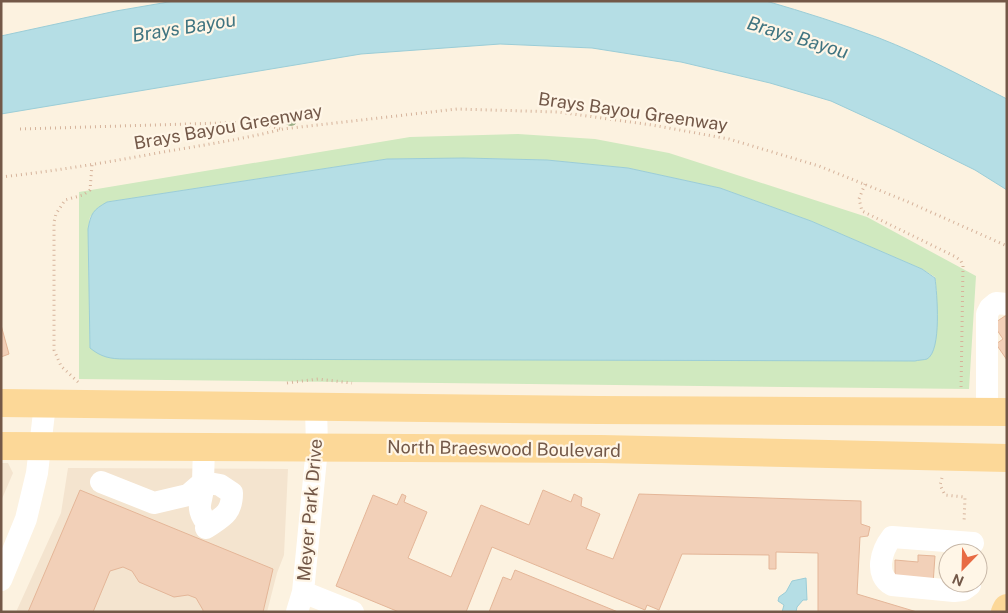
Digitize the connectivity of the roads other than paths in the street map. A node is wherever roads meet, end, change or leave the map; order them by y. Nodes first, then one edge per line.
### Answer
1 (1007, 304) edge
2 (1, 403) edge
3 (45, 404) junction
4 (316, 407) junction
5 (602, 410) junction
6 (817, 411) junction
7 (997, 412) edge
8 (1, 446) edge
9 (40, 446) junction
10 (204, 448) junction
11 (317, 448) junction
12 (601, 449) junction
13 (816, 453) junction
14 (1007, 458) edge
15 (101, 482) dead end
16 (204, 486) junction
17 (968, 542) road end
18 (1, 580) edge
19 (938, 589) edge
20 (300, 602) edge
21 (1007, 608) edge
22 (353, 612) edge
23 (1006, 612) edge

1 - 7 street
2 - 3 main road
3 - 4 main road
3 - 9 street
4 - 5 main road
4 - 11 street, Meyer Park Drive
5 - 6 main road
5 - 12 main road
6 - 7 main road
6 - 13 main road
8 - 9 main road, North Braeswood Boulevard
9 - 10 main road, North Braeswood Boulevard
9 - 18 street
10 - 11 main road, North Braeswood Boulevard
10 - 16 street
11 - 12 main road, North Braeswood Boulevard
11 - 20 street, Meyer Park Drive
12 - 13 main road, North Braeswood Boulevard
13 - 14 main road, North Braeswood Boulevard
15 - 16 street
16 - 16 street
17 - 19 street
20 - 22 street
21 - 23 main road

